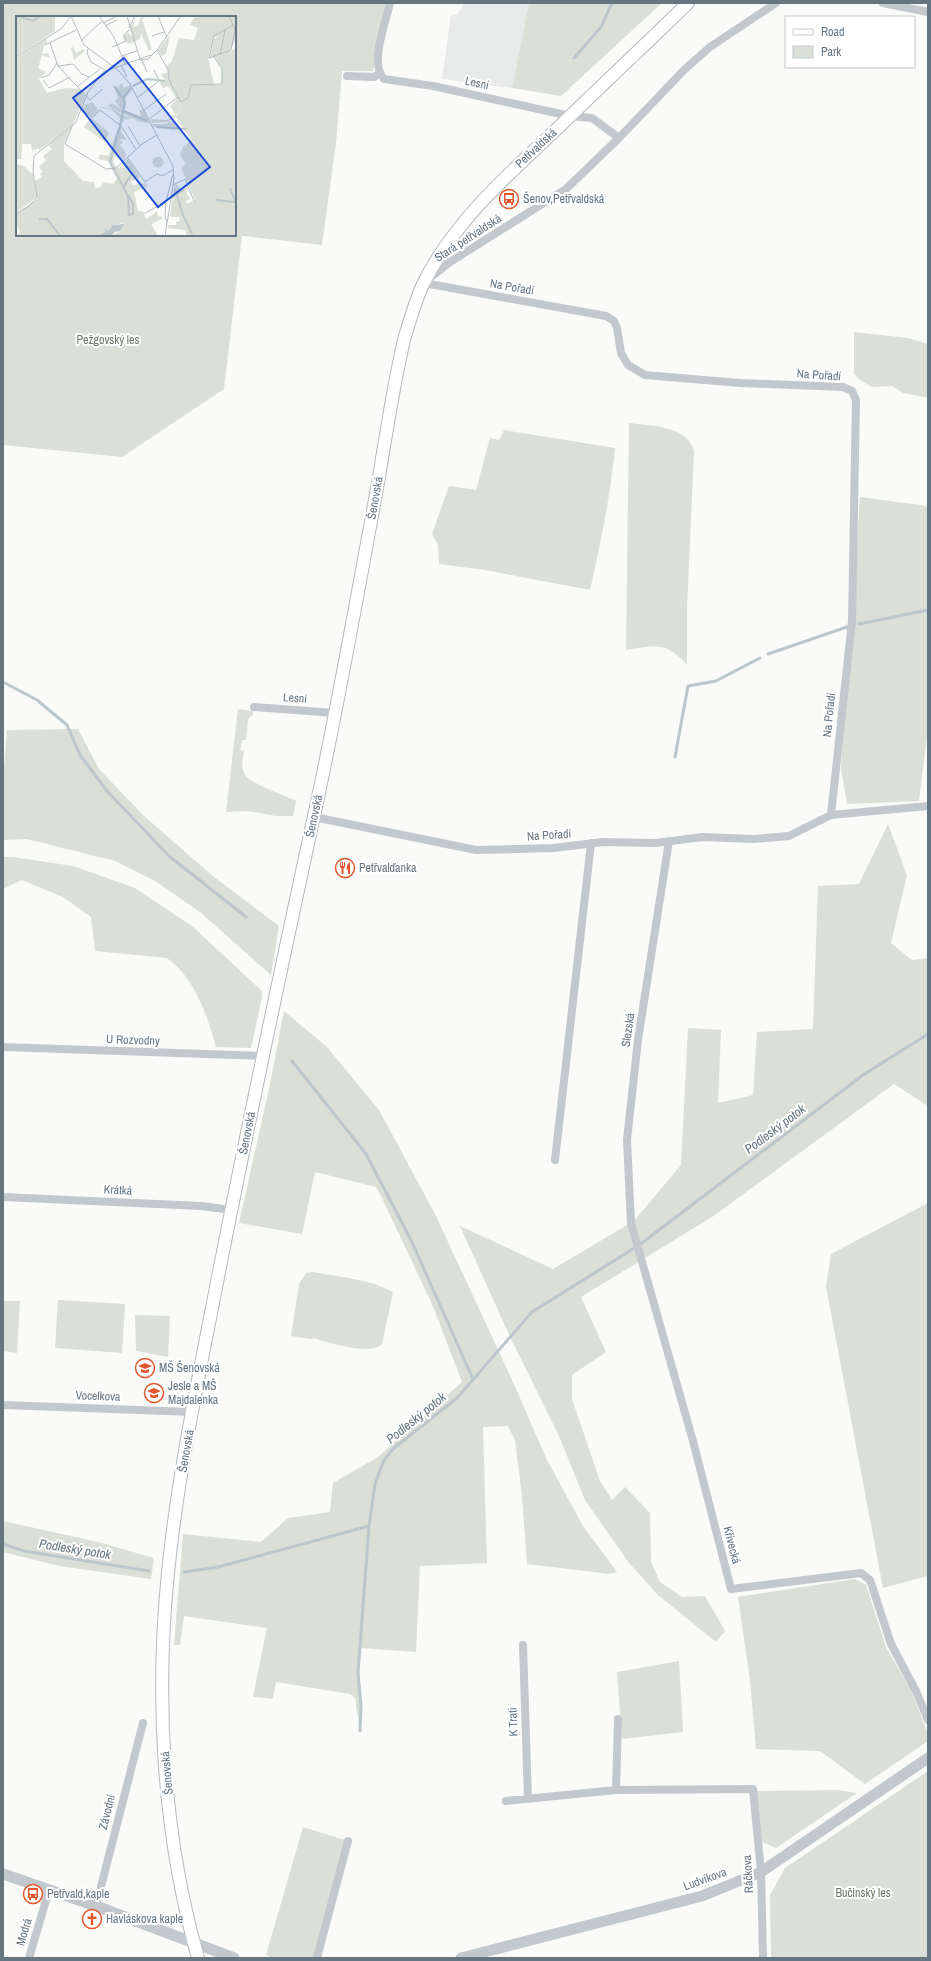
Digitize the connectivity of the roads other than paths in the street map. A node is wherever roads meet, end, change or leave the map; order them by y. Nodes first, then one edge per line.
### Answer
1 (390, 3) edge
2 (688, 3) edge
3 (776, 3) edge
4 (883, 3) edge
5 (928, 12) edge
6 (379, 74) junction
7 (347, 76) dead end
8 (570, 116) junction
9 (619, 138) junction
10 (424, 283) junction
11 (412, 314) joint
12 (254, 707) dead end
13 (335, 713) junction
14 (928, 806) edge
15 (831, 815) junction
16 (314, 817) junction
17 (669, 841) junction
18 (592, 843) junction
19 (3, 1047) edge
20 (262, 1056) junction
21 (555, 1160) dead end
22 (3, 1197) edge
23 (232, 1210) junction
24 (631, 1223) joint
25 (3, 1405) edge
26 (193, 1412) junction
27 (523, 1645) dead end
28 (618, 1719) dead end
29 (928, 1720) edge
30 (143, 1723) dead end
31 (925, 1760) edge
32 (616, 1790) junction
33 (528, 1799) junction
34 (506, 1801) dead end
35 (348, 1841) dead end
36 (761, 1872) junction
37 (3, 1874) edge
38 (49, 1890) junction
39 (96, 1906) junction
40 (194, 1943) junction
41 (29, 1958) edge
42 (198, 1958) edge
43 (234, 1958) edge
44 (317, 1958) edge
45 (461, 1958) edge
46 (763, 1958) edge

1 - 6 street
2 - 8 main road, Petřvaldská
3 - 9 street, Stará petřvaldská
4 - 5 street
6 - 7 street, Lesní
6 - 8 street, Lesní
8 - 9 street
8 - 10 main road, Petřvaldská
9 - 10 street, Stará petřvaldská
10 - 11 main road, Petřvaldská
10 - 15 street, Na Pořadí
11 - 13 main road, Šenovská
12 - 13 street, Lesní
13 - 16 main road, Šenovská
14 - 15 street, Na Pořadí
15 - 17 street, Na Pořadí
16 - 18 street, Na Pořadí
16 - 20 main road, Šenovská
17 - 18 street, Na Pořadí
17 - 24 street, Slezská
18 - 21 street
19 - 20 street, U Rozvodny
20 - 23 main road, Šenovská
22 - 23 street, Krátká
23 - 26 main road, Šenovská
24 - 29 street, Křivecká
25 - 26 street, Vocelkova
26 - 40 main road, Šenovská
27 - 33 street, K Trati
28 - 32 street
30 - 39 street, Závodní
31 - 36 street, Ludvíkova
32 - 33 street
32 - 36 street, Ráčkova
33 - 34 street
35 - 44 street
36 - 45 street, Ludvíkova
36 - 46 street, Ráčkova
37 - 38 street
38 - 39 street
38 - 41 street, Modrá
39 - 40 street
40 - 42 main road, Šenovská
40 - 43 street

